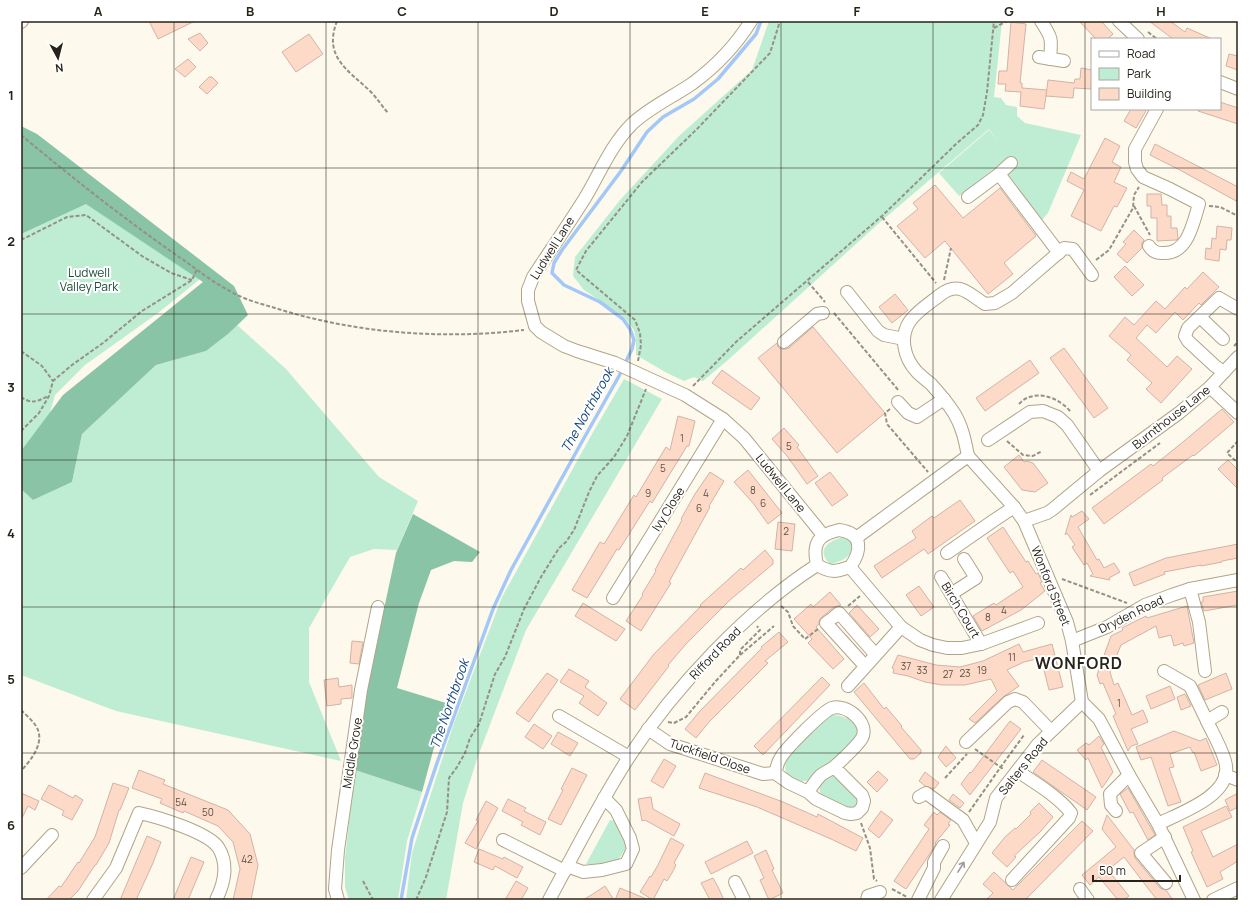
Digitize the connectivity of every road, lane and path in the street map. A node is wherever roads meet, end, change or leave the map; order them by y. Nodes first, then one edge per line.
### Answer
1 (337, 21) edge
2 (751, 21) edge
3 (780, 21) edge
4 (994, 21) edge
5 (1007, 21) edge
6 (1041, 21) edge
7 (1119, 21) edge
8 (993, 28) junction
9 (1134, 38) edge
10 (1064, 62) dead end
11 (1221, 82) edge
12 (1238, 88) edge
13 (1156, 110) edge
14 (388, 113) dead end
15 (21, 135) edge
16 (1011, 163) dead end
17 (999, 174) junction
18 (1143, 177) junction
19 (968, 197) dead end
20 (1200, 204) junction
21 (1133, 205) junction
22 (882, 216) junction
23 (1238, 216) edge
24 (21, 240) edge
25 (1150, 243) joint
26 (951, 248) dead end
27 (1059, 253) junction
28 (197, 269) junction
29 (1090, 271) joint
30 (192, 280) junction
31 (808, 282) junction
32 (847, 292) dead end
33 (944, 292) junction
34 (826, 307) junction
35 (1238, 309) edge
36 (1200, 317) junction
37 (534, 326) junction
38 (904, 339) junction
39 (1223, 339) dead end
40 (784, 342) dead end
41 (1238, 342) edge
42 (21, 351) edge
43 (1236, 352) edge
44 (633, 371) junction
45 (1224, 372) junction
46 (650, 378) junction
47 (53, 381) junction
48 (1210, 387) junction
49 (685, 395) junction
50 (49, 396) junction
51 (21, 397) edge
52 (944, 399) junction
53 (898, 402) junction
54 (1018, 405) dead end
55 (1238, 412) edge
56 (1073, 414) dead end
57 (723, 419) junction
58 (21, 431) edge
59 (993, 436) joint
60 (1238, 441) edge
61 (1042, 451) dead end
62 (968, 456) junction
63 (1238, 463) edge
64 (1099, 471) junction
65 (934, 480) junction
66 (1014, 507) junction
67 (1024, 521) junction
68 (823, 535) junction
69 (856, 538) junction
70 (947, 553) dead end
71 (964, 560) dead end
72 (817, 565) junction
73 (850, 567) junction
74 (1047, 574) junction
75 (941, 577) dead end
76 (1238, 580) edge
77 (1190, 589) junction
78 (951, 594) junction
79 (613, 598) dead end
80 (773, 598) junction
81 (378, 607) dead end
82 (1136, 610) junction
83 (750, 618) junction
84 (832, 618) junction
85 (1038, 623) dead end
86 (774, 626) dead end
87 (901, 627) junction
88 (1072, 641) junction
89 (981, 644) junction
90 (876, 654) junction
91 (740, 655) junction
92 (865, 666) junction
93 (1164, 671) dead end
94 (1206, 672) dead end
95 (848, 686) dead end
96 (1082, 702) junction
97 (21, 710) edge
98 (1222, 712) dead end
99 (559, 716) dead end
100 (656, 719) junction
101 (1207, 721) junction
102 (648, 729) junction
103 (1051, 731) junction
104 (1024, 735) dead end
105 (969, 745) junction
106 (629, 757) junction
107 (834, 766) junction
108 (1000, 768) junction
109 (1003, 770) dead end
110 (21, 771) edge
111 (1017, 771) junction
112 (775, 773) junction
113 (1129, 775) junction
114 (1225, 775) junction
115 (945, 778) dead end
116 (1238, 780) edge
117 (808, 792) junction
118 (919, 797) dead end
119 (604, 798) junction
120 (1116, 811) dead end
121 (857, 813) junction
122 (969, 813) dead end
123 (1158, 824) junction
124 (52, 835) dead end
125 (1165, 837) junction
126 (503, 840) dead end
127 (976, 843) junction
128 (944, 846) dead end
129 (21, 868) edge
130 (566, 869) junction
131 (1012, 880) dead end
132 (364, 881) dead end
133 (735, 882) dead end
134 (1166, 883) dead end
135 (882, 887) junction
136 (1238, 888) edge
137 (1080, 889) dead end
138 (94, 900) edge
139 (216, 900) edge
140 (338, 900) edge
141 (372, 900) edge
142 (416, 900) edge
143 (549, 900) edge
144 (744, 900) edge
145 (867, 900) edge
146 (912, 900) edge
147 (918, 900) edge
148 (940, 900) edge
149 (1088, 900) edge
150 (1194, 900) edge
151 (1213, 900) edge

1 - 14 path
2 - 37 street, Ludwell Lane
3 - 44 path
4 - 8 path
5 - 8 path
6 - 10 street
7 - 9 street
8 - 22 path
11 - 12 street
13 - 18 street
15 - 28 path
16 - 17 street
17 - 19 street
17 - 27 street
18 - 20 street
18 - 21 path
20 - 23 path
20 - 25 street
21 - 25 path
21 - 29 path
22 - 31 path
22 - 33 path
24 - 30 path
26 - 33 path
27 - 29 street
27 - 33 street
28 - 30 path
28 - 37 path
30 - 47 path
31 - 34 path
31 - 49 path
32 - 38 street
33 - 38 street
34 - 40 street
34 - 53 path
35 - 36 street
36 - 39 street
36 - 45 street
37 - 44 street, Ludwell Lane
38 - 52 street
41 - 43 path
42 - 47 path
43 - 45 street, Burnthouse Lane
44 - 46 street, Ludwell Lane
45 - 48 street, Burnthouse Lane
46 - 49 street, Ludwell Lane
46 - 142 path
47 - 50 path
48 - 55 street
48 - 64 street, Burnthouse Lane
49 - 57 street, Ludwell Lane
50 - 51 path
50 - 58 path
52 - 53 street
52 - 62 street
53 - 65 path
54 - 56 path
57 - 68 street, Ludwell Lane
57 - 79 street, Ivy Close
59 - 61 path
59 - 64 street
60 - 63 path
62 - 65 street
62 - 66 street, Wonford Street
64 - 67 street, Burnthouse Lane
65 - 69 street
66 - 67 street, Wonford Street
66 - 70 street
67 - 74 street, Wonford Street
68 - 69 street
68 - 72 street
69 - 73 street
71 - 78 street
72 - 73 street
72 - 80 street, Rifford Road
73 - 87 street
74 - 82 path
74 - 88 street, Wonford Street
75 - 78 street, Birch Court
76 - 77 street, Dryden Road
77 - 82 street, Dryden Road
77 - 94 street
78 - 89 street, Birch Court
80 - 83 street, Rifford Road
80 - 84 path
81 - 140 street, Middle Grove
82 - 88 street, Dryden Road
83 - 91 path
83 - 100 street, Rifford Road
84 - 90 street
84 - 92 street
85 - 89 street
86 - 91 path
87 - 89 street
87 - 90 street
88 - 96 street, Wonford Street
90 - 92 street
91 - 100 path
92 - 95 street
93 - 101 street
96 - 103 street, Salters Road
96 - 113 street
97 - 110 path
98 - 101 street
99 - 106 street
100 - 102 street, Rifford Road
101 - 114 street
102 - 106 street, Rifford Road
102 - 112 street, Tuckfield Close
103 - 105 street
103 - 111 street, Salters Road
104 - 108 path
105 - 108 path
105 - 115 path
106 - 119 street, Rifford Road
107 - 112 street
107 - 117 street
107 - 121 street
108 - 109 path
108 - 122 path
111 - 127 street, Salters Road
111 - 131 street
112 - 117 street, Tuckfield Close
113 - 120 street
113 - 123 street
114 - 116 street
114 - 123 street
117 - 121 street, Tuckfield Close
118 - 127 street
119 - 130 street, Rifford Road
119 - 130 street
121 - 135 path
123 - 125 street
124 - 129 street
125 - 134 street
125 - 150 street
126 - 130 street
148 -> 127 street, Salters Road
128 - 147 street
130 - 143 street, Rifford Road
132 - 141 path
133 - 144 street
135 - 145 street
135 - 146 path
136 - 151 street
137 - 149 street
138 - 139 street

